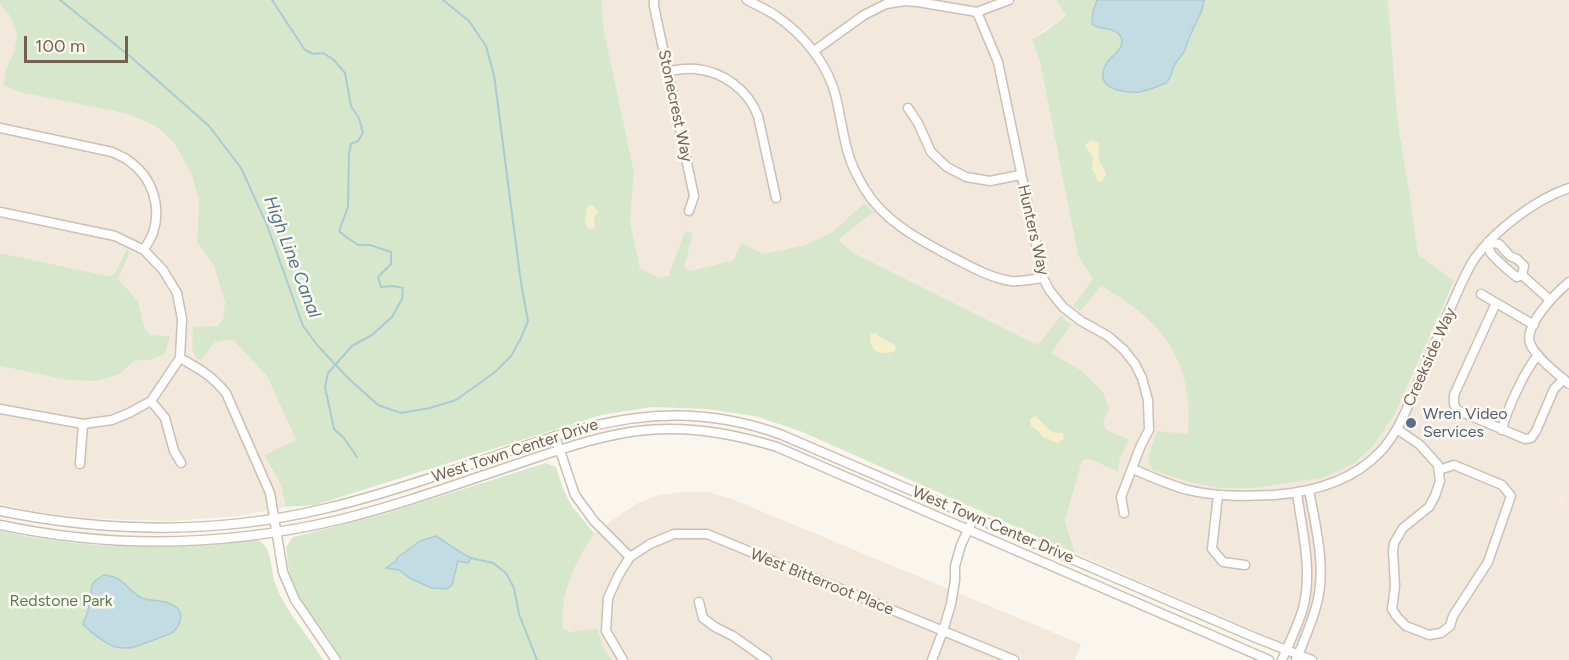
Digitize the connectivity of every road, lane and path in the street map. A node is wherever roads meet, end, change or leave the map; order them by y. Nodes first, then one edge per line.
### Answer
1 (654, 0) edge
2 (747, 0) edge
3 (1009, 0) edge
4 (977, 12) junction
5 (814, 51) junction
6 (668, 71) junction
7 (908, 108) dead end
8 (0, 128) edge
9 (1020, 175) junction
10 (1569, 188) edge
11 (776, 198) dead end
12 (689, 211) dead end
13 (0, 212) edge
14 (1488, 242) junction
15 (144, 250) junction
16 (1522, 275) junction
17 (1042, 278) junction
18 (1569, 282) edge
19 (1481, 294) dead end
20 (1550, 300) junction
21 (1496, 303) junction
22 (1534, 325) junction
23 (1538, 355) junction
24 (180, 358) junction
25 (1567, 382) edge
26 (151, 401) junction
27 (0, 409) edge
28 (83, 424) junction
29 (1397, 429) junction
30 (1502, 430) junction
31 (555, 436) junction
32 (559, 450) junction
33 (181, 463) dead end
34 (80, 464) dead end
35 (1133, 469) junction
36 (1439, 470) junction
37 (1309, 490) junction
38 (1297, 493) junction
39 (1218, 495) junction
40 (0, 511) edge
41 (1124, 513) dead end
42 (974, 517) junction
43 (273, 519) junction
44 (0, 525) edge
45 (968, 530) junction
46 (275, 532) junction
47 (630, 557) junction
48 (1245, 565) dead end
49 (699, 602) dead end
50 (943, 631) junction
51 (1287, 649) junction
52 (1297, 657) edge
53 (336, 660) edge
54 (623, 660) edge
55 (767, 660) edge
56 (932, 660) edge
57 (1014, 660) edge
58 (1269, 660) edge
59 (1282, 660) edge
60 (1312, 660) edge

1 - 6 street, Stonecrest Way
2 - 5 street
3 - 4 street
4 - 5 street
4 - 9 street, Hunters Way
5 - 17 street
6 - 11 street
6 - 12 street, Stonecrest Way
7 - 9 street
8 - 15 street
9 - 17 street, Hunters Way
10 - 14 street, Creekside Way
13 - 15 street
14 - 16 street
14 - 16 street
14 - 29 street, Creekside Way
15 - 24 street
16 - 20 street
17 - 35 street, Hunters Way
18 - 20 street
19 - 21 street
20 - 22 street
21 - 22 street
21 - 30 street
22 - 23 street
23 - 25 street
23 - 30 street
24 - 26 street
24 - 43 street
25 - 30 street
26 - 28 street
26 - 33 street
27 - 28 street
28 - 34 street
29 - 36 street
29 - 37 street, Creekside Way
31 - 32 street
31 - 42 street, West Town Center Drive
31 - 43 street, West Town Center Drive
32 - 45 street, West Town Center Drive
32 - 46 street, West Town Center Drive
32 - 47 street
35 - 39 street, Creekside Way
35 - 41 street, Hunters Way
36 - 36 street
37 - 38 street, Creekside Way
37 - 52 street
38 - 39 street, Creekside Way
38 - 51 street
39 - 48 street
40 - 43 street, West Town Center Drive
42 - 45 street
42 - 51 street, West Town Center Drive
43 - 46 street
44 - 46 street, West Town Center Drive
45 - 50 street
45 - 58 street, West Town Center Drive
46 - 53 street
47 - 50 street, West Bitterroot Place
47 - 54 street
49 - 55 street
50 - 56 street
50 - 57 street, West Bitterroot Place
51 - 52 street, West Town Center Drive
51 - 59 street
52 - 60 street, West Town Center Drive

